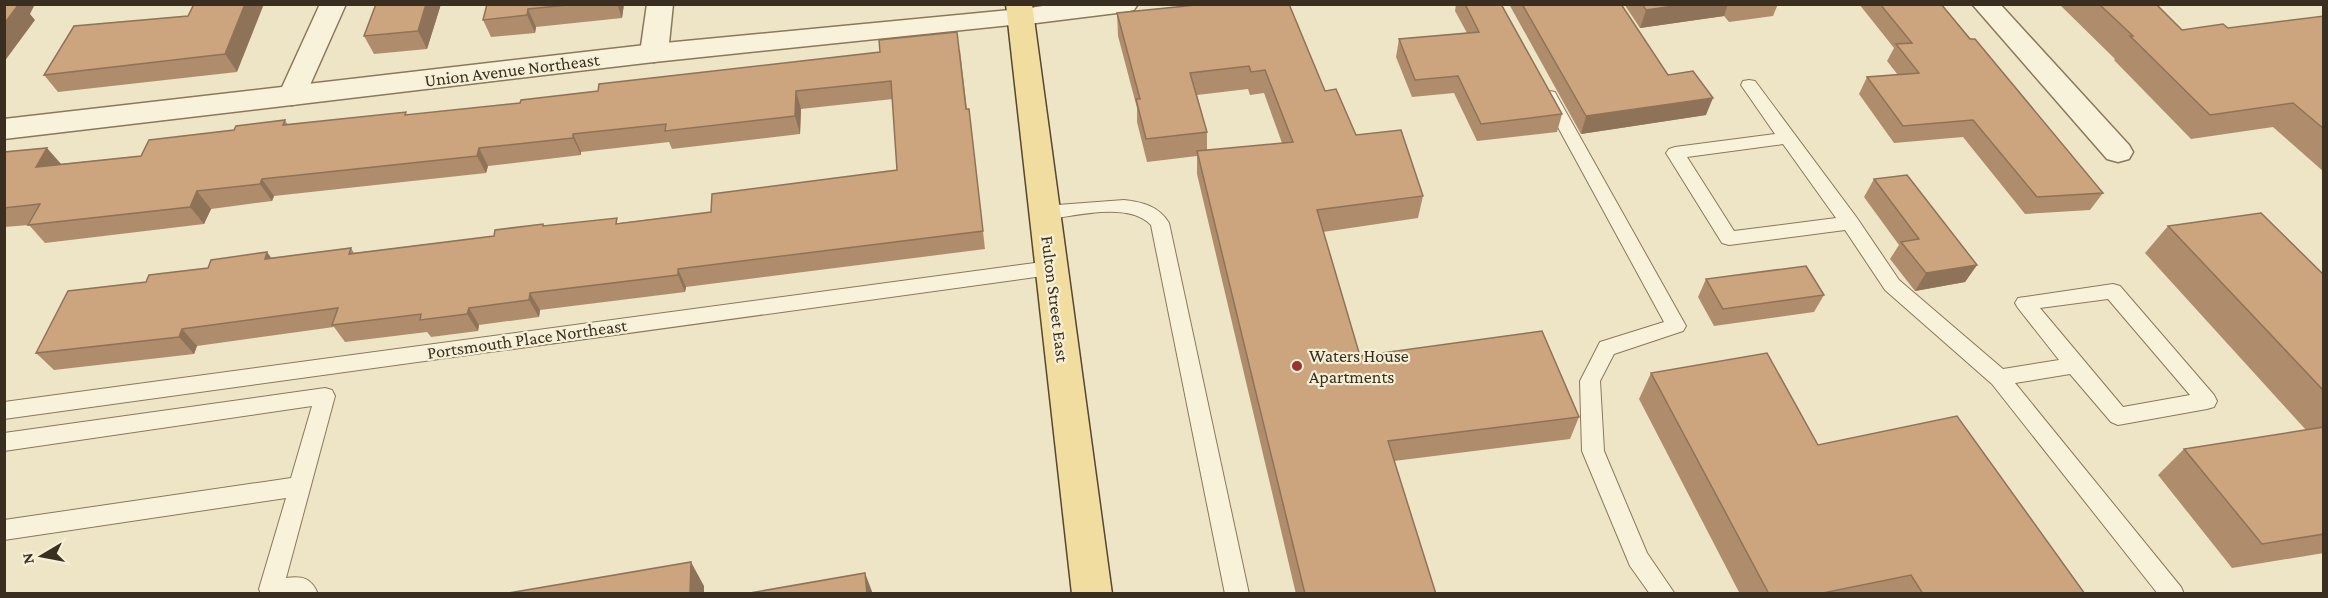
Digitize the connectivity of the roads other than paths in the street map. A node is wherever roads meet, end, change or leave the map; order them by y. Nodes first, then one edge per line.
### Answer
1 (333, 4) edge
2 (660, 4) edge
3 (1125, 4) edge
4 (1985, 4) edge
5 (1019, 11) edge
6 (654, 53) junction
7 (1539, 80) edge
8 (1749, 85) dead end
9 (292, 96) junction
10 (4, 129) edge
11 (1787, 138) junction
12 (2118, 152) dead end
13 (1044, 213) junction
14 (1850, 223) junction
15 (1050, 268) junction
16 (2075, 365) junction
17 (1999, 378) junction
18 (4, 411) edge
19 (4, 442) edge
20 (301, 486) junction
21 (4, 530) edge
22 (307, 594) edge
23 (1092, 594) edge
24 (1237, 594) edge
25 (1664, 594) edge
26 (2173, 594) edge

1 - 9 street
2 - 6 street
3 - 5 street, Union Avenue Northeast
4 - 12 street
5 - 6 street, Union Avenue Northeast
5 - 13 main road, Fulton Street East
6 - 9 street, Union Avenue Northeast
7 - 25 lane
8 - 11 lane
9 - 10 street, Union Avenue Northeast
11 - 14 lane
11 - 14 lane
13 - 15 main road, Fulton Street East
13 - 24 lane
14 - 17 lane
15 - 18 lane, Portsmouth Place Northeast
15 - 23 main road, Fulton Street East
16 - 16 lane
16 - 17 lane
17 - 26 lane
19 - 20 lane
20 - 21 lane
20 - 22 lane

